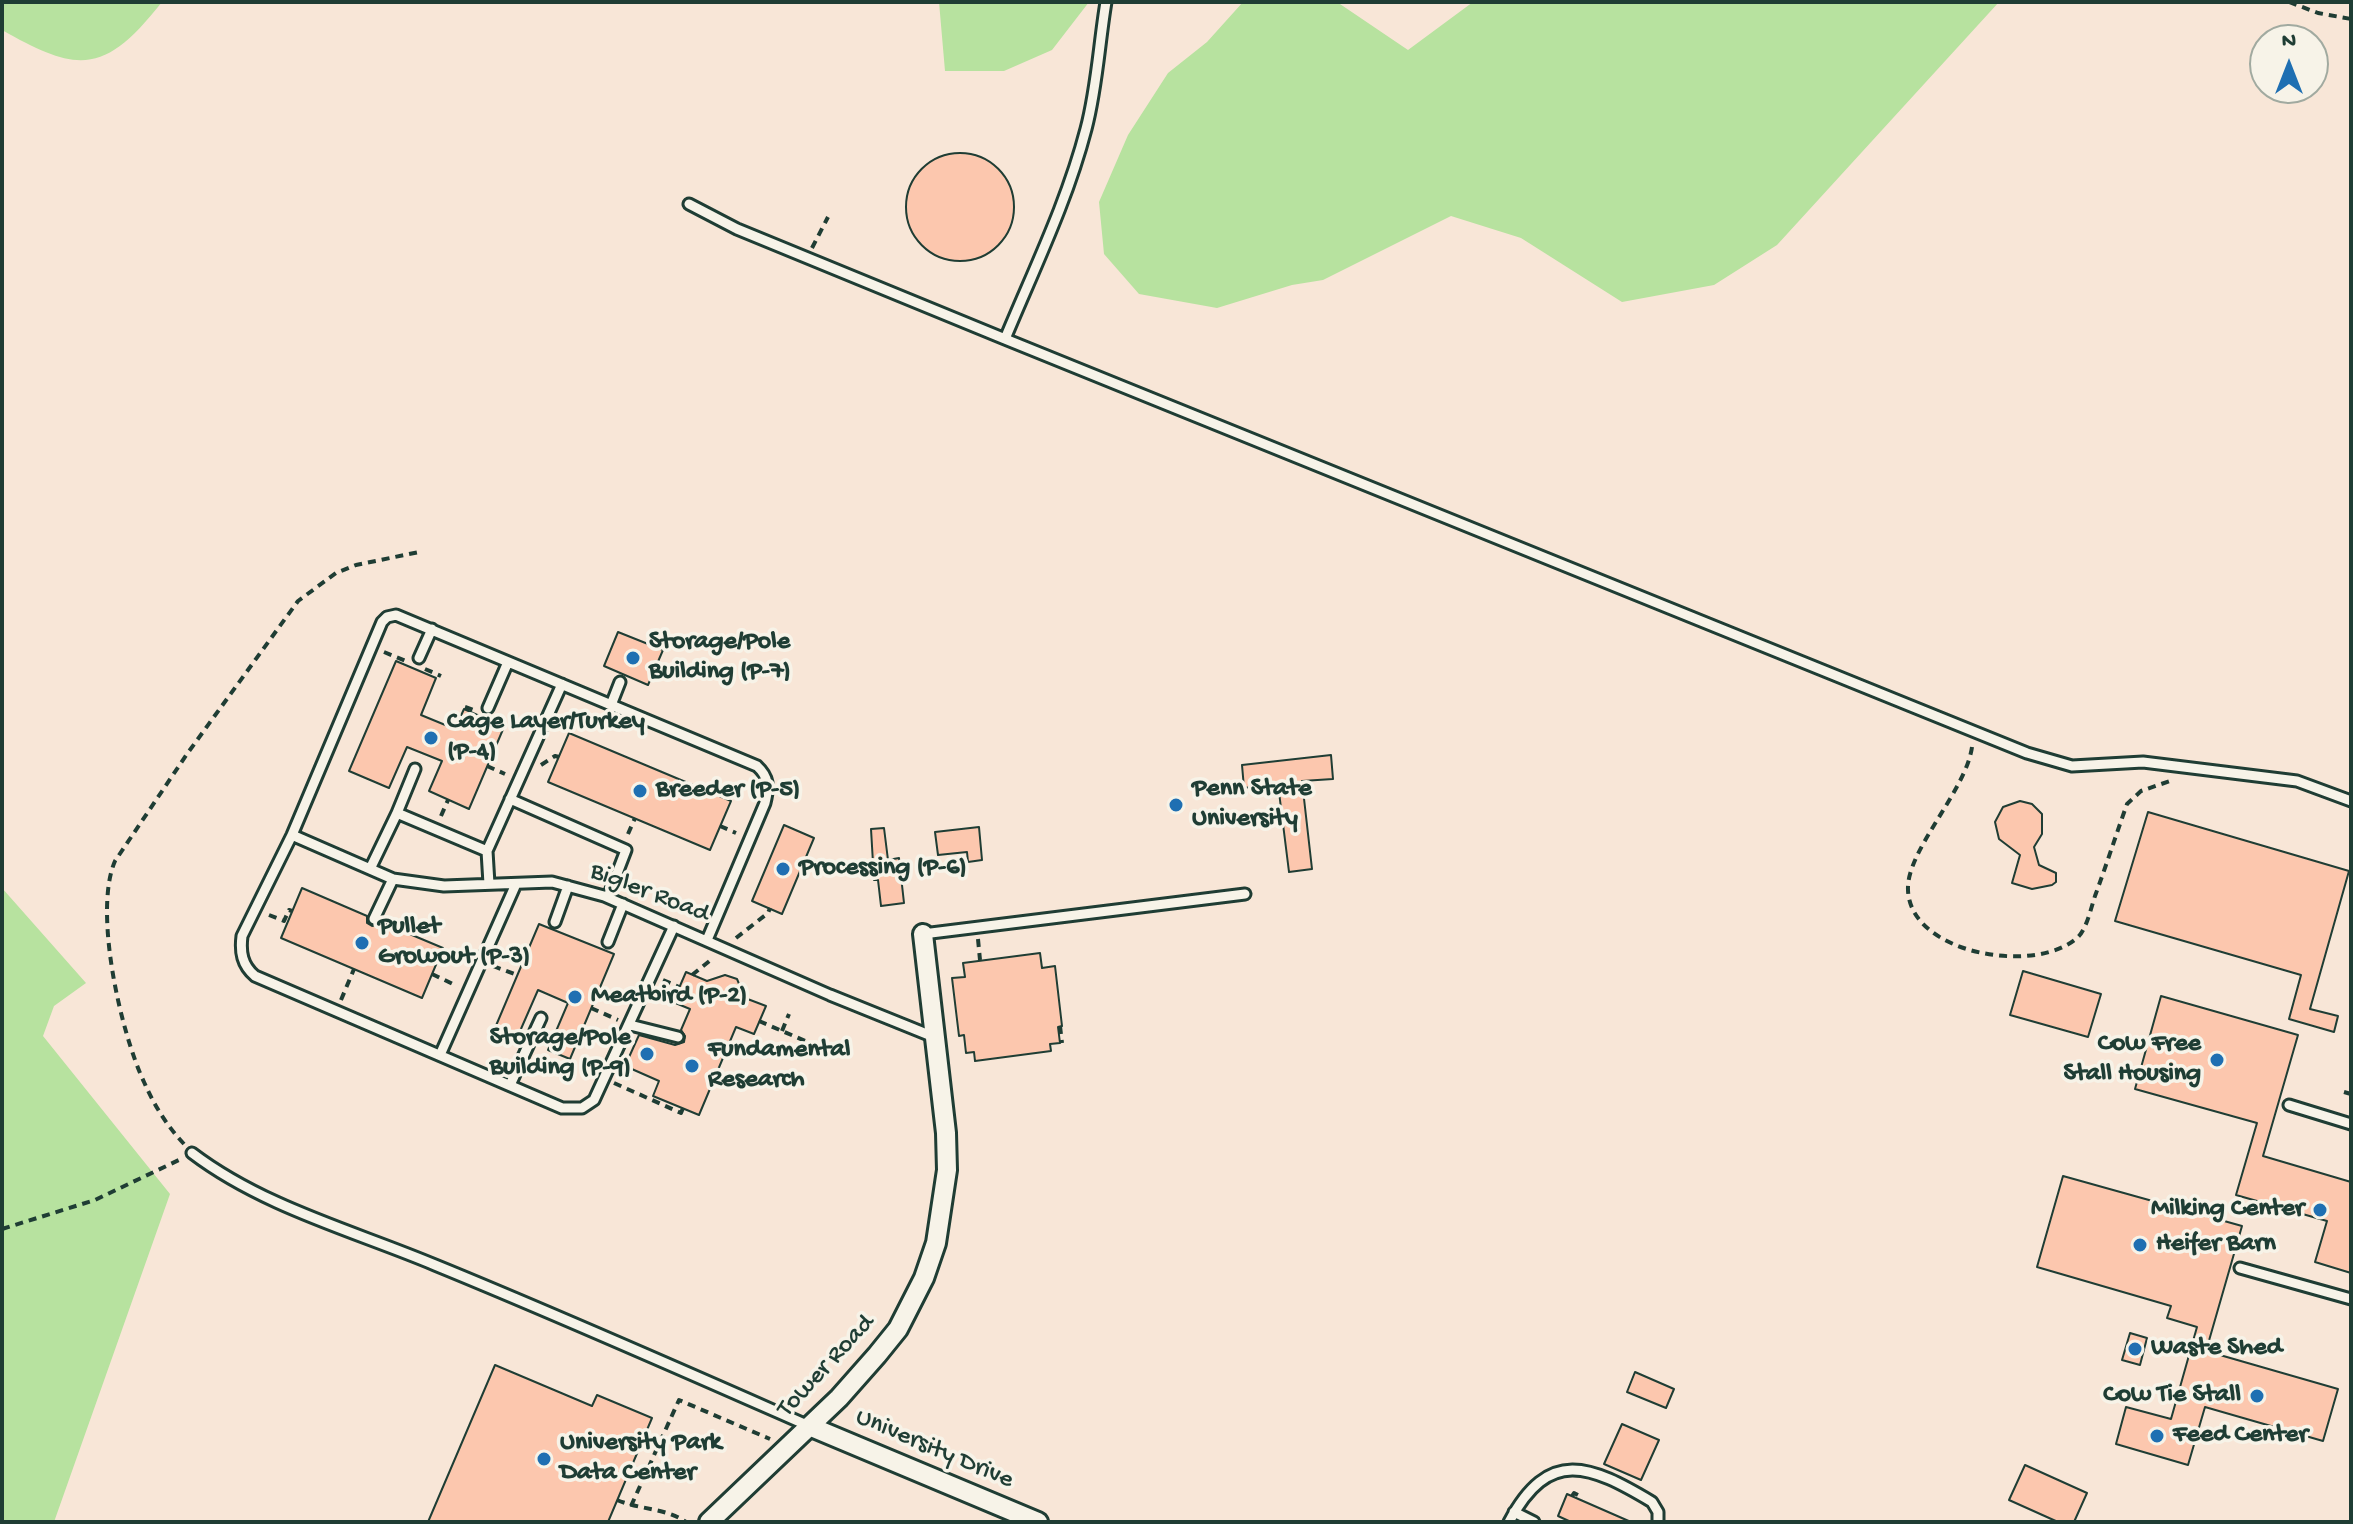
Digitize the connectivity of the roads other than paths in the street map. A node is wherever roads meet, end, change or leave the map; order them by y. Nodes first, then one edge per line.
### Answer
1 (1106, 2) edge
2 (689, 204) dead end
3 (1005, 339) junction
4 (432, 629) junction
5 (419, 658) dead end
6 (508, 662) junction
7 (620, 682) dead end
8 (562, 684) junction
9 (611, 705) junction
10 (488, 708) dead end
11 (415, 769) dead end
12 (510, 799) junction
13 (2351, 801) edge
14 (397, 813) junction
15 (292, 835) junction
16 (487, 851) junction
17 (370, 869) junction
18 (393, 879) junction
19 (489, 884) junction
20 (516, 884) junction
21 (568, 886) junction
22 (1245, 894) dead end
23 (608, 897) junction
24 (623, 904) junction
25 (374, 919) dead end
26 (555, 922) dead end
27 (674, 926) junction
28 (923, 934) joint
29 (707, 940) junction
30 (608, 942) dead end
31 (541, 1018) dead end
32 (630, 1025) junction
33 (678, 1037) dead end
34 (934, 1037) junction
35 (440, 1055) junction
36 (510, 1085) junction
37 (2289, 1105) dead end
38 (2351, 1124) edge
39 (192, 1153) road end
40 (2240, 1268) dead end
41 (2351, 1299) edge
42 (809, 1426) junction
43 (1514, 1512) junction
44 (709, 1522) edge
45 (1038, 1522) edge
46 (1509, 1522) edge
47 (1534, 1522) edge
48 (1658, 1522) edge

1 - 3 lane
2 - 3 lane
3 - 13 lane
4 - 5 lane
4 - 6 lane
4 - 15 lane
6 - 8 lane
6 - 10 lane
7 - 9 lane
8 - 9 lane
8 - 12 lane
9 - 29 lane
11 - 14 lane
12 - 16 lane
12 - 23 lane
14 - 16 lane
14 - 17 lane
15 - 17 lane, Bigler Road
15 - 35 lane
16 - 19 lane
17 - 18 lane, Bigler Road
18 - 19 lane, Bigler Road
18 - 25 lane
19 - 20 lane, Bigler Road
20 - 21 lane, Bigler Road
20 - 35 lane
21 - 23 lane, Bigler Road
21 - 26 lane
22 - 28 lane
23 - 24 lane, Bigler Road
24 - 27 lane, Bigler Road
24 - 30 lane
27 - 29 lane, Bigler Road
27 - 32 lane
28 - 34 street, Tower Road
29 - 34 lane, Bigler Road
31 - 36 lane
32 - 33 lane
32 - 36 lane
34 - 42 street, Tower Road
35 - 36 lane
37 - 38 lane
39 - 42 lane
40 - 41 lane
42 - 44 street, Tower Road
42 - 45 street, University Drive
43 - 46 lane
43 - 47 lane
43 - 48 lane

